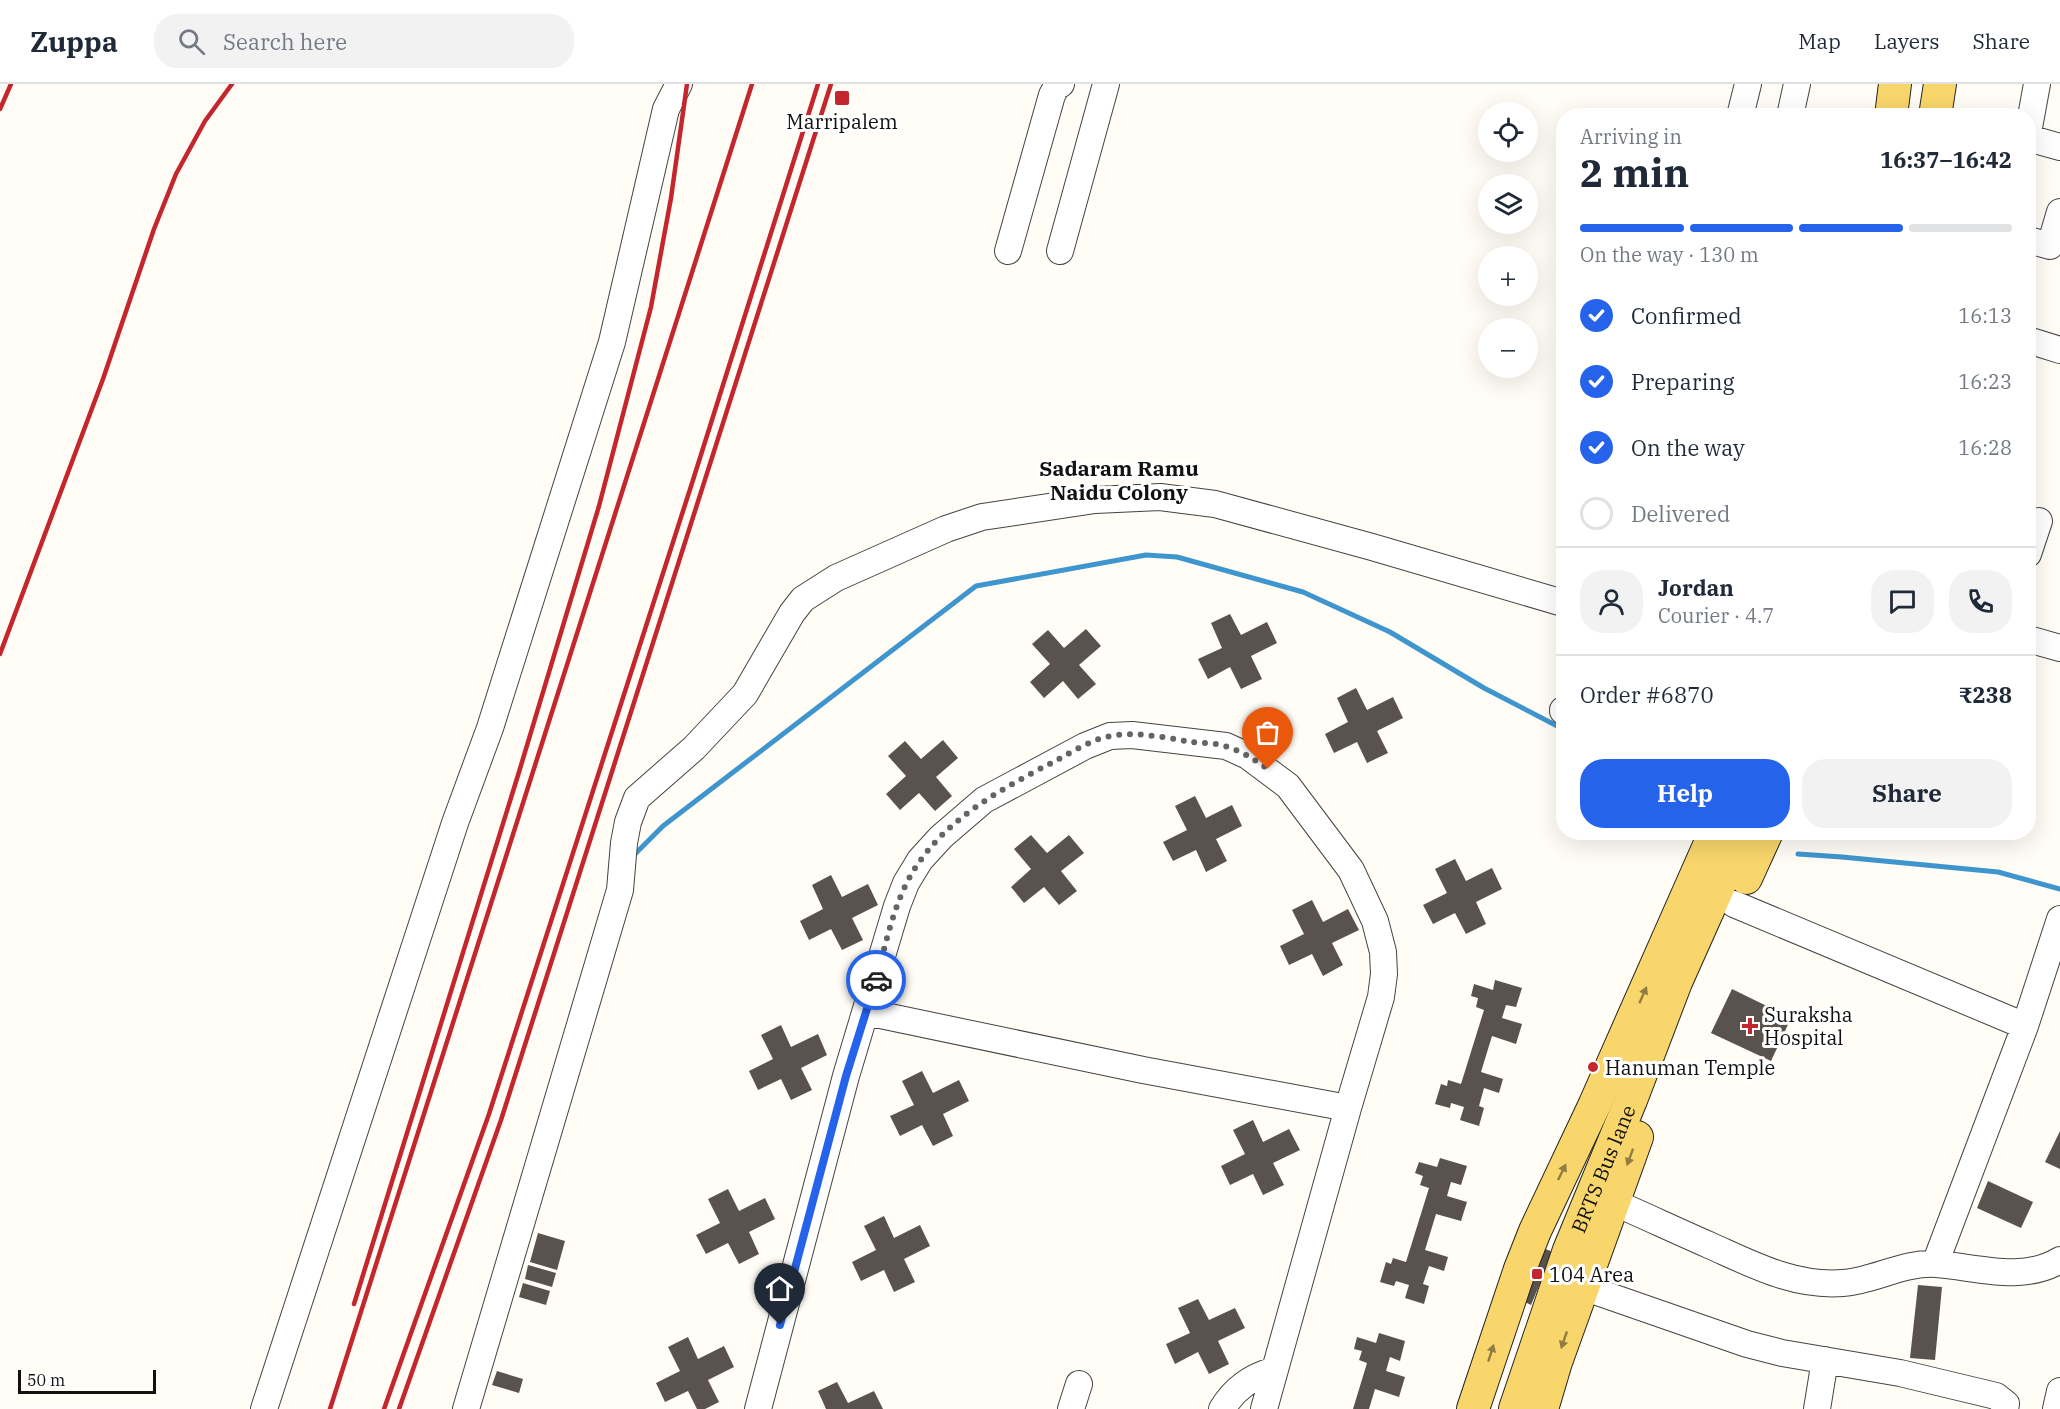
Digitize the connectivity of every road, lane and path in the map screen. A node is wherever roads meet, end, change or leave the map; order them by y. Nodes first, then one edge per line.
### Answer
1 (679, 84) edge
2 (1061, 84) edge
3 (1106, 84) edge
4 (1748, 84) edge
5 (1797, 84) edge
6 (1895, 84) edge
7 (1919, 84) edge
8 (1940, 84) edge
9 (2037, 84) edge
10 (1742, 108) edge
11 (1792, 108) edge
12 (1892, 108) edge
13 (1928, 108) edge
14 (1933, 108) edge
15 (2033, 108) edge
16 (2036, 140) edge
17 (2060, 147) edge
18 (2060, 212) edge
19 (2036, 242) edge
20 (1008, 251) dead end
21 (1060, 251) dead end
22 (2036, 342) edge
23 (2060, 350) edge
24 (2039, 520) dead end
25 (2036, 529) edge
26 (1556, 601) edge
27 (2036, 641) edge
28 (2060, 648) edge
29 (1711, 840) edge
30 (1739, 840) edge
31 (1763, 840) edge
32 (1734, 903) junction
33 (2060, 919) edge
34 (866, 1012) junction
35 (2025, 1026) junction
36 (1348, 1108) junction
37 (1613, 1202) junction
38 (2060, 1260) edge
39 (1935, 1264) junction
40 (1582, 1287) junction
41 (1825, 1360) junction
42 (1275, 1370) junction
43 (1079, 1384) dead end
44 (2060, 1391) edge
45 (264, 1409) edge
46 (466, 1409) edge
47 (758, 1409) edge
48 (1071, 1409) edge
49 (1222, 1409) edge
50 (1264, 1409) edge
51 (1473, 1409) edge
52 (1515, 1409) edge
53 (1542, 1409) edge
54 (1817, 1409) edge
55 (2005, 1409) edge
56 (2056, 1409) edge

1 - 45 street
2 - 20 street
3 - 21 street
4 - 10 street
5 - 11 street
6 - 12 main road
7 - 13 main road
8 - 14 main road
9 - 15 street
16 - 17 street
18 - 19 street
22 - 23 street
24 - 25 street
26 - 46 street
27 - 28 street
51 -> 29 main road
30 - 52 main road, BRTS Bus lane
31 - 32 main road
32 - 35 street
32 -> 37 main road
33 - 35 street
34 - 36 street
34 - 36 street
34 - 47 street
35 - 39 street
36 - 42 street
37 - 39 street
37 - 40 main road
38 - 39 street
40 - 41 street
40 -> 53 main road
41 - 54 street
41 - 55 street
42 - 49 street
42 - 50 street
43 - 48 street
44 - 56 street

